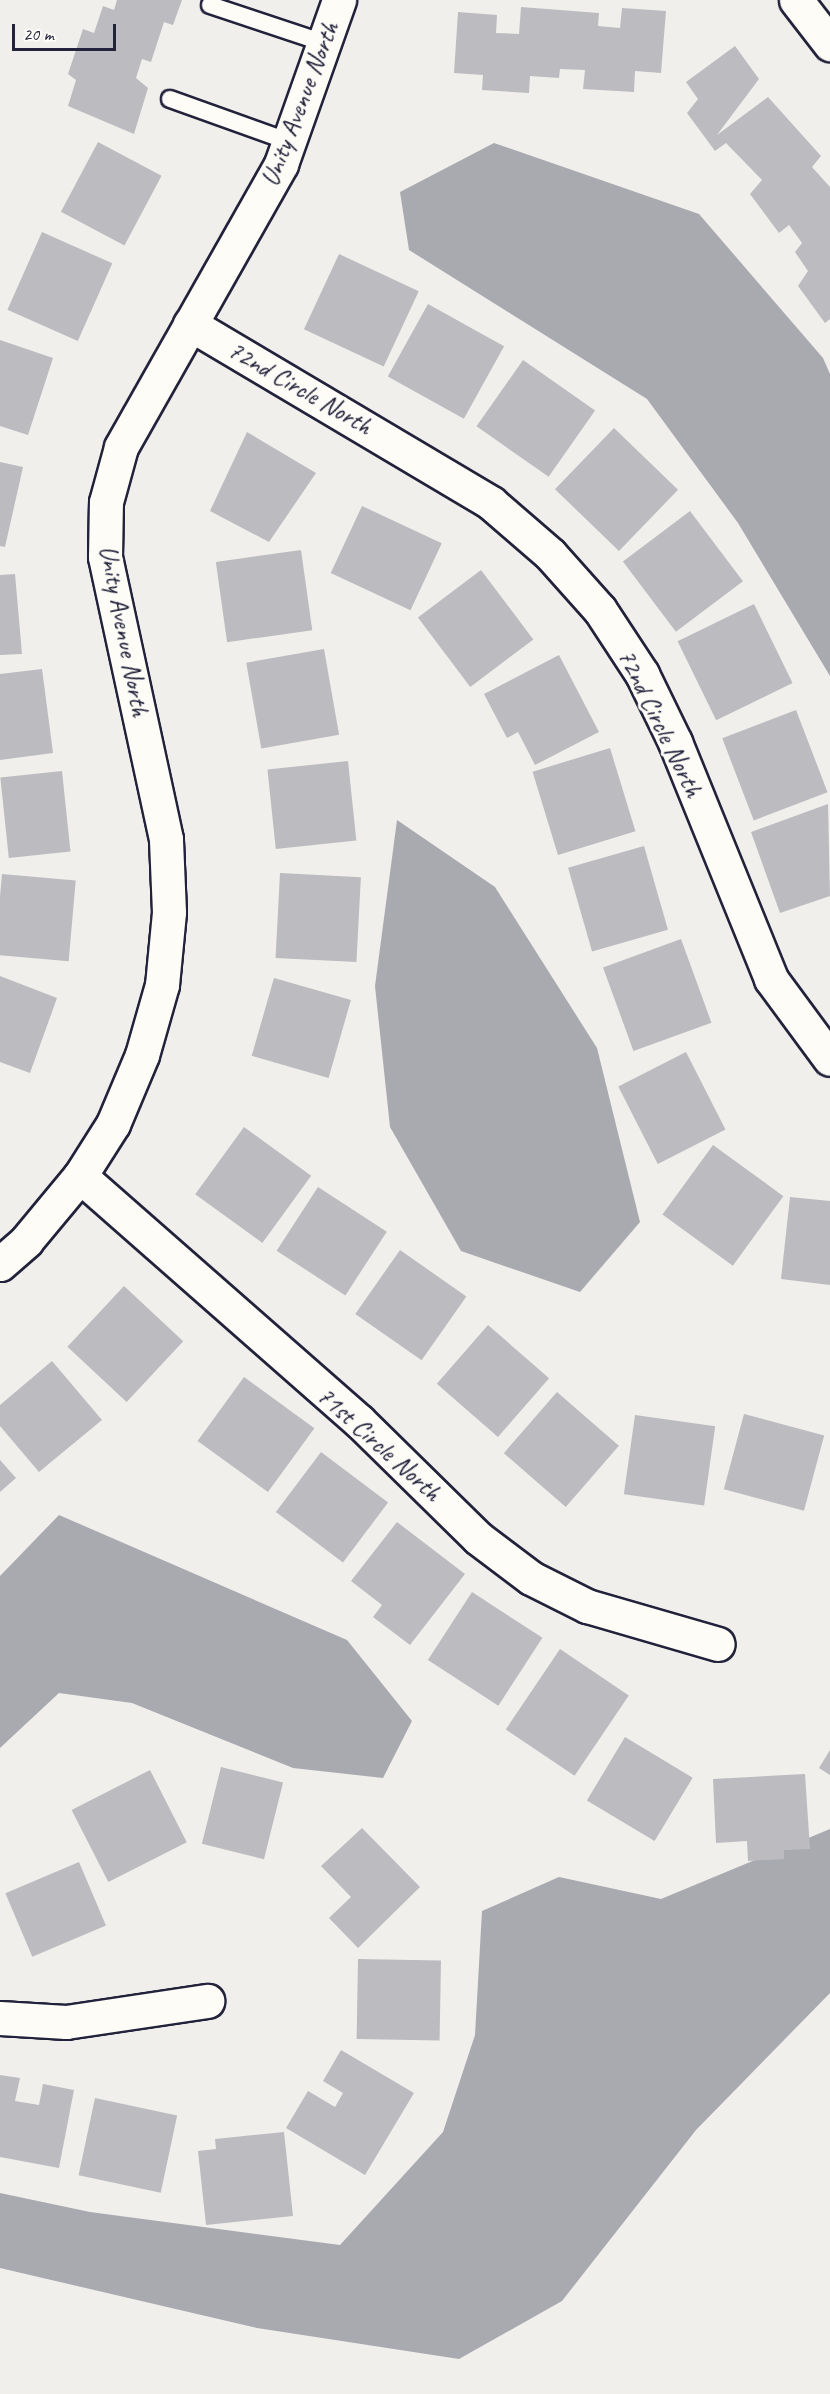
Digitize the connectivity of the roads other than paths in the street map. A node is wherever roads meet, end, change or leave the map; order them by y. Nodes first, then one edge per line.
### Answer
1 (339, 0) edge
2 (796, 0) edge
3 (210, 5) dead end
4 (327, 44) junction
5 (830, 44) edge
6 (170, 99) dead end
7 (290, 142) junction
8 (190, 324) junction
9 (830, 1059) edge
10 (80, 1176) junction
11 (0, 1264) edge
12 (718, 1644) dead end
13 (207, 2001) dead end
14 (0, 2018) edge

1 - 4 street, Unity Avenue North
2 - 5 street
3 - 4 lane
4 - 7 street, Unity Avenue North
6 - 7 lane
7 - 8 street, Unity Avenue North
8 - 9 street, 72nd Circle North
8 - 10 street, Unity Avenue North
10 - 11 street, Unity Avenue North
10 - 12 street, 71st Circle North
13 - 14 street

